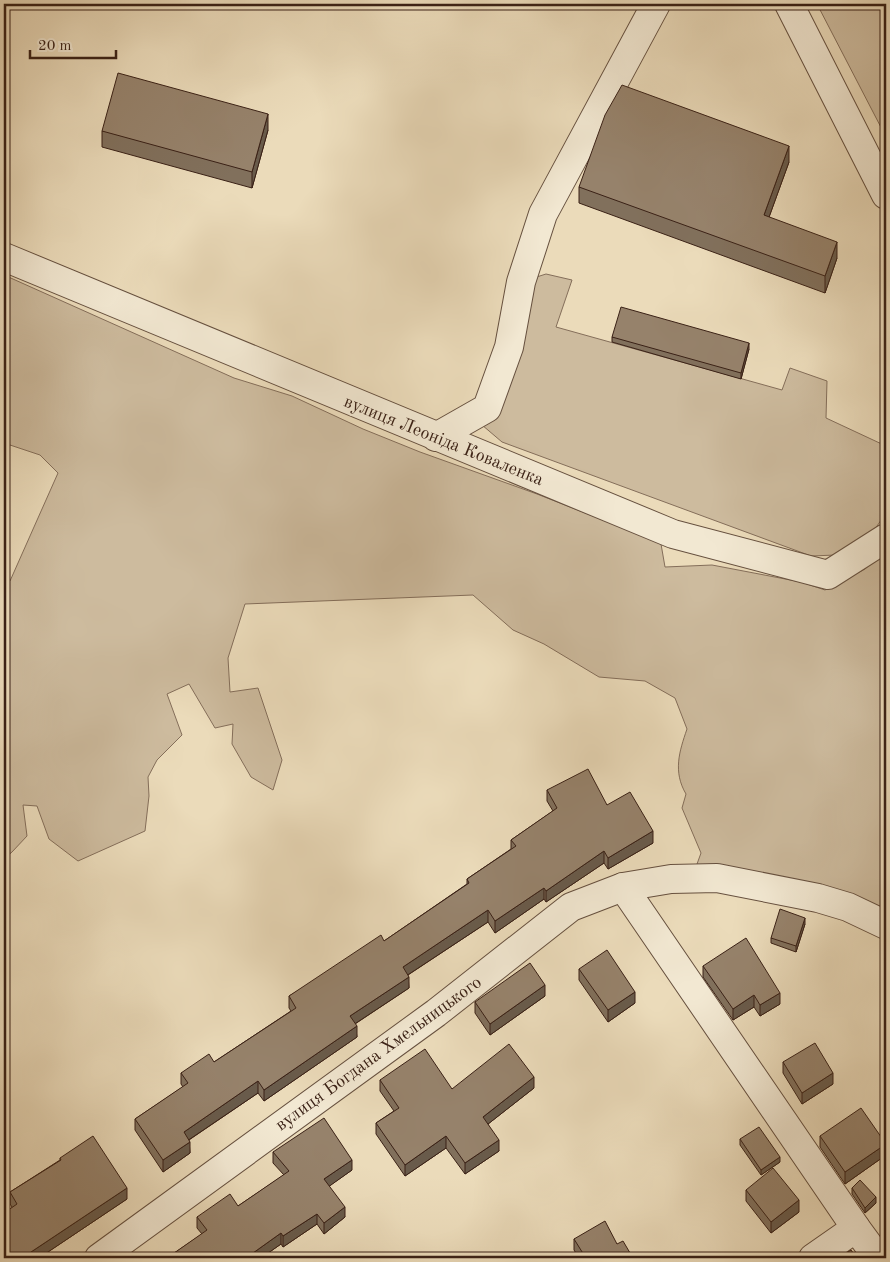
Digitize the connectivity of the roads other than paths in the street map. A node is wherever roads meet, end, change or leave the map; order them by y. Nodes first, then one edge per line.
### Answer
1 (656, 4) edge
2 (789, 4) edge
3 (886, 195) edge
4 (4, 257) edge
5 (436, 437) junction
6 (886, 538) edge
7 (623, 887) junction
8 (886, 925) edge
9 (856, 1228) junction
10 (99, 1258) edge
11 (813, 1258) edge
12 (878, 1258) edge

1 - 5 street
2 - 3 street
4 - 5 street, вулиця Леоніда Коваленка
5 - 6 street, вулиця Леоніда Коваленка
7 - 8 street, вулиця Богдана Хмельницького
7 - 9 street
7 - 10 street, вулиця Богдана Хмельницького
9 - 11 street
9 - 12 street

